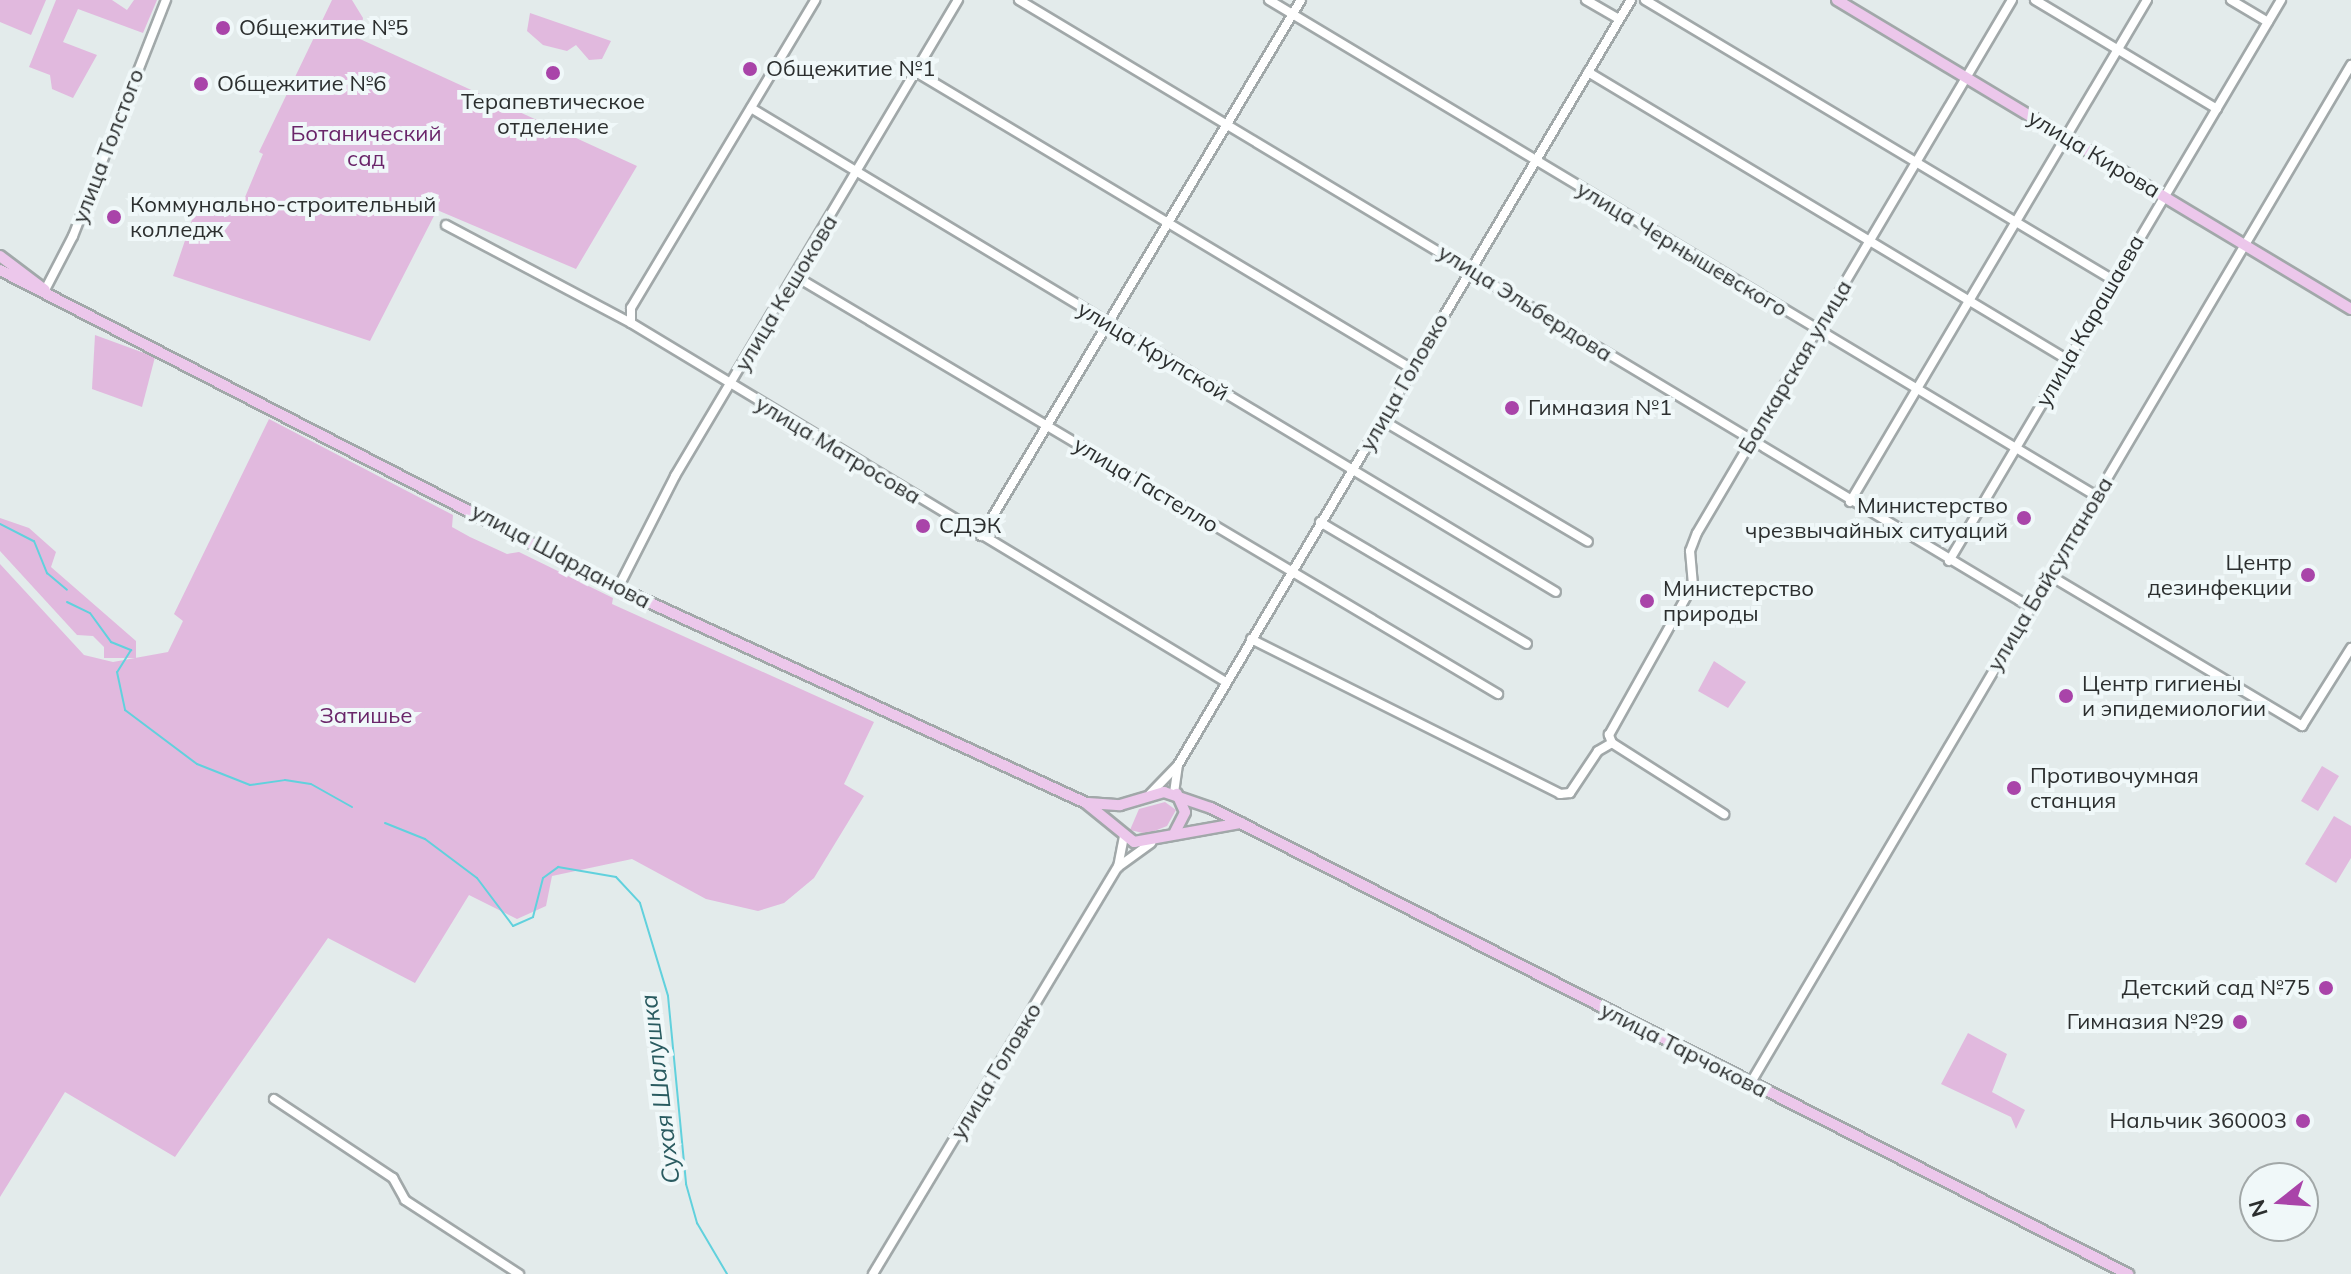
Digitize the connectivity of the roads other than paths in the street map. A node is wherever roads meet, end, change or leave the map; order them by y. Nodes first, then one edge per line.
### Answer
1 (166, 0) edge
2 (815, 0) edge
3 (958, 0) edge
4 (1019, 0) edge
5 (1269, 0) edge
6 (1301, 0) edge
7 (1586, 0) edge
8 (1631, 0) edge
9 (1645, 0) edge
10 (1837, 0) edge
11 (2012, 0) edge
12 (2035, 0) edge
13 (2147, 0) edge
14 (2231, 0) edge
15 (2281, 0) edge
16 (1293, 14) junction
17 (1619, 19) junction
18 (2268, 22) junction
19 (2117, 49) junction
20 (2351, 65) edge
21 (916, 72) junction
22 (1588, 72) junction
23 (1966, 77) junction
24 (751, 108) junction
25 (2217, 109) junction
26 (1228, 123) junction
27 (2065, 136) junction
28 (1535, 161) junction
29 (1915, 162) junction
30 (857, 173) junction
31 (2164, 197) junction
32 (2015, 222) junction
33 (1168, 223) junction
34 (446, 225) dead end
35 (1869, 241) junction
36 (2244, 244) junction
37 (0, 256) edge
38 (0, 270) edge
39 (1471, 270) junction
40 (795, 276) junction
41 (2113, 280) junction
42 (45, 290) junction
43 (1968, 302) junction
44 (2351, 309) edge
45 (631, 323) junction
46 (1108, 323) junction
47 (1817, 329) junction
48 (2068, 360) junction
49 (1412, 369) junction
50 (731, 385) junction
51 (1917, 389) junction
52 (1382, 420) junction
53 (1047, 426) junction
54 (1751, 441) junction
55 (2015, 447) junction
56 (1352, 470) junction
57 (2096, 496) junction
58 (1850, 502) junction
59 (1320, 522) junction
60 (981, 536) junction
61 (1588, 542) dead end
62 (1949, 561) junction
63 (1291, 572) junction
64 (2049, 575) junction
65 (618, 588) junction
66 (1556, 592) dead end
67 (2030, 607) junction
68 (1251, 639) junction
69 (1527, 644) dead end
70 (2351, 648) edge
71 (1226, 682) junction
72 (1498, 694) dead end
73 (1612, 743) junction
74 (1178, 765) junction
75 (1150, 794) junction
76 (1176, 794) junction
77 (1086, 803) junction
78 (1132, 803) junction
79 (1724, 814) dead end
80 (1241, 823) junction
81 (1123, 832) junction
82 (1173, 833) junction
83 (1151, 843) junction
84 (1118, 867) junction
85 (1750, 1084) junction
86 (274, 1099) dead end
87 (519, 1274) edge
88 (873, 1274) edge
89 (2128, 1274) edge

1 - 42 street, улица Толстого
2 - 24 street
3 - 21 street, улица Кешокова
4 - 26 street, улица Эльбердова
5 - 16 street, улица Чернышевского
6 - 16 street
7 - 17 street
8 - 17 street, улица Головко
9 - 29 street
10 - 23 main road, улица Кирова
11 - 23 street, Балкарская улица
12 - 19 street
13 - 19 street
14 - 18 street
15 - 18 street, улица Карашаева
16 - 26 street
16 - 28 street, улица Чернышевского
17 - 22 street, улица Головко
18 - 25 street, улица Карашаева
19 - 25 street
19 - 27 street
20 - 36 street, улица Байсултанова
21 - 30 street, улица Кешокова
21 - 33 street
22 - 28 street, улица Головко
22 - 35 street
23 - 27 main road, улица Кирова
23 - 29 street, Балкарская улица
24 - 30 street, улица Крупской
24 - 45 street
25 - 31 street, улица Карашаева
26 - 33 street
26 - 39 street, улица Эльбердова
27 - 31 main road, улица Кирова
27 - 32 street
28 - 39 street, улица Головко
28 - 47 street, улица Чернышевского
29 - 32 street
29 - 35 street, Балкарская улица
30 - 40 street, улица Кешокова
30 - 46 street, улица Крупской
31 - 36 main road, улица Кирова
31 - 41 street, улица Карашаева
32 - 41 street
32 - 43 street
33 - 46 street
33 - 49 street
34 - 45 street, улица Матросова
35 - 43 street
35 - 47 street, Балкарская улица
36 - 44 main road, улица Кирова
36 - 57 street, улица Байсултанова
37 - 42 main road, улица Шарданова
38 - 42 main road, улица Шарданова
39 - 49 street, улица Головко
39 - 54 street, улица Эльбердова
40 - 50 street, улица Кешокова
40 - 53 street, улица Гастелло
41 - 48 street, улица Карашаева
42 - 65 main road, улица Шарданова
43 - 48 street
43 - 51 street
45 - 50 street, улица Матросова
46 - 53 street
46 - 56 street, улица Крупской
47 - 51 street, улица Чернышевского
47 - 54 street, Балкарская улица
48 - 55 street, улица Карашаева
49 - 52 street, улица Головко
50 - 60 street, улица Матросова
50 - 65 street, улица Кешокова
51 - 55 street, улица Чернышевского
51 - 58 street
52 - 56 street, улица Головко
52 - 61 street
53 - 60 street
53 - 63 street, улица Гастелло
54 - 58 street, улица Эльбердова
54 - 73 street, Балкарская улица
55 - 57 street, улица Чернышевского
55 - 62 street, улица Карашаева
56 - 59 street, улица Головко
56 - 66 street, улица Крупской
57 - 64 street, улица Байсултанова
58 - 62 street, улица Эльбердова
59 - 63 street, улица Головко
59 - 69 street
60 - 71 street, улица Матросова
62 - 67 street, улица Эльбердова
63 - 68 street, улица Головко
63 - 72 street, улица Гастелло
64 - 67 street, улица Байсултанова
64 - 70 street
65 - 77 main road, улица Шарданова
67 - 85 street, улица Байсултанова
68 - 71 street, улица Головко
68 - 73 street
71 - 74 street, улица Головко
73 - 79 street
74 - 75 street
74 - 76 street
75 - 76 main road
75 - 78 main road
76 - 80 main road, улица Тарчокова
76 - 82 main road
77 - 78 main road
77 - 81 main road
78 - 81 main road
80 - 82 main road
80 - 85 main road, улица Тарчокова
81 - 83 main road
81 - 84 street
82 - 83 main road
83 - 84 street
84 - 88 street, улица Головко
85 - 89 main road, улица Тарчокова
86 - 87 street

